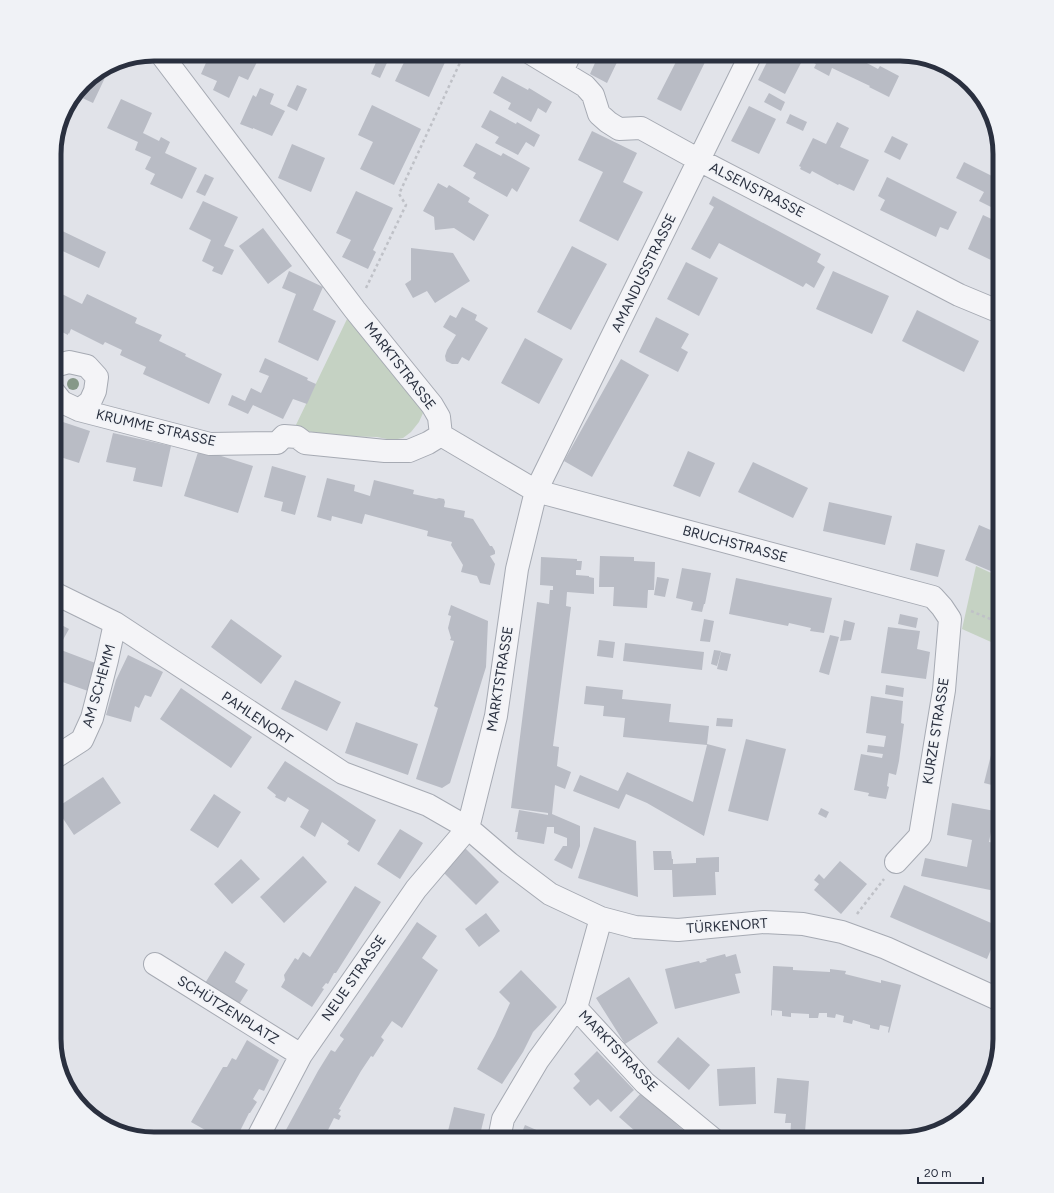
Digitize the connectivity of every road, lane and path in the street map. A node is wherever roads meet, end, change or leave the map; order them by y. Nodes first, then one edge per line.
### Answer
1 (166, 61) edge
2 (461, 61) edge
3 (748, 61) edge
4 (566, 63) edge
5 (699, 160) junction
6 (993, 309) edge
7 (355, 310) junction
8 (61, 364) edge
9 (61, 401) edge
10 (79, 410) junction
11 (442, 435) junction
12 (536, 491) junction
13 (61, 596) edge
14 (933, 597) joint
15 (115, 623) junction
16 (61, 754) edge
17 (468, 828) junction
18 (896, 862) joint
19 (601, 918) junction
20 (842, 932) junction
21 (155, 964) dead end
22 (993, 997) edge
23 (576, 1008) junction
24 (301, 1055) junction
25 (261, 1132) edge
26 (500, 1132) edge
27 (704, 1132) edge

1 - 7 street, MARKTSTRASSE
2 - 7 path
3 - 5 street, AMANDUSSTRASSE
4 - 5 street, ALSENSTRASSE
5 - 6 street, ALSENSTRASSE
5 - 12 street, AMANDUSSTRASSE
7 - 11 street, MARKTSTRASSE
8 - 10 street, KRUMME STRASSE
9 - 10 street, KRUMME STRASSE
10 - 11 street, KRUMME STRASSE
11 - 12 street
12 - 14 street, BRUCHSTRASSE
12 - 17 street, MARKTSTRASSE
13 - 15 street, PAHLENORT
14 - 18 street, KURZE STRASSE
15 - 16 street, AM SCHEMM
15 - 17 street, PAHLENORT
17 - 19 street, TÜRKENORT
17 - 24 street, NEUE STRASSE
18 - 20 path
19 - 20 street, TÜRKENORT
19 - 23 street, MARKTSTRASSE
20 - 22 street, TÜRKENORT
21 - 24 street, SCHÜTZENPLATZ
23 - 26 street
23 - 27 street, MARKTSTRASSE
24 - 25 street, NEUE STRASSE

